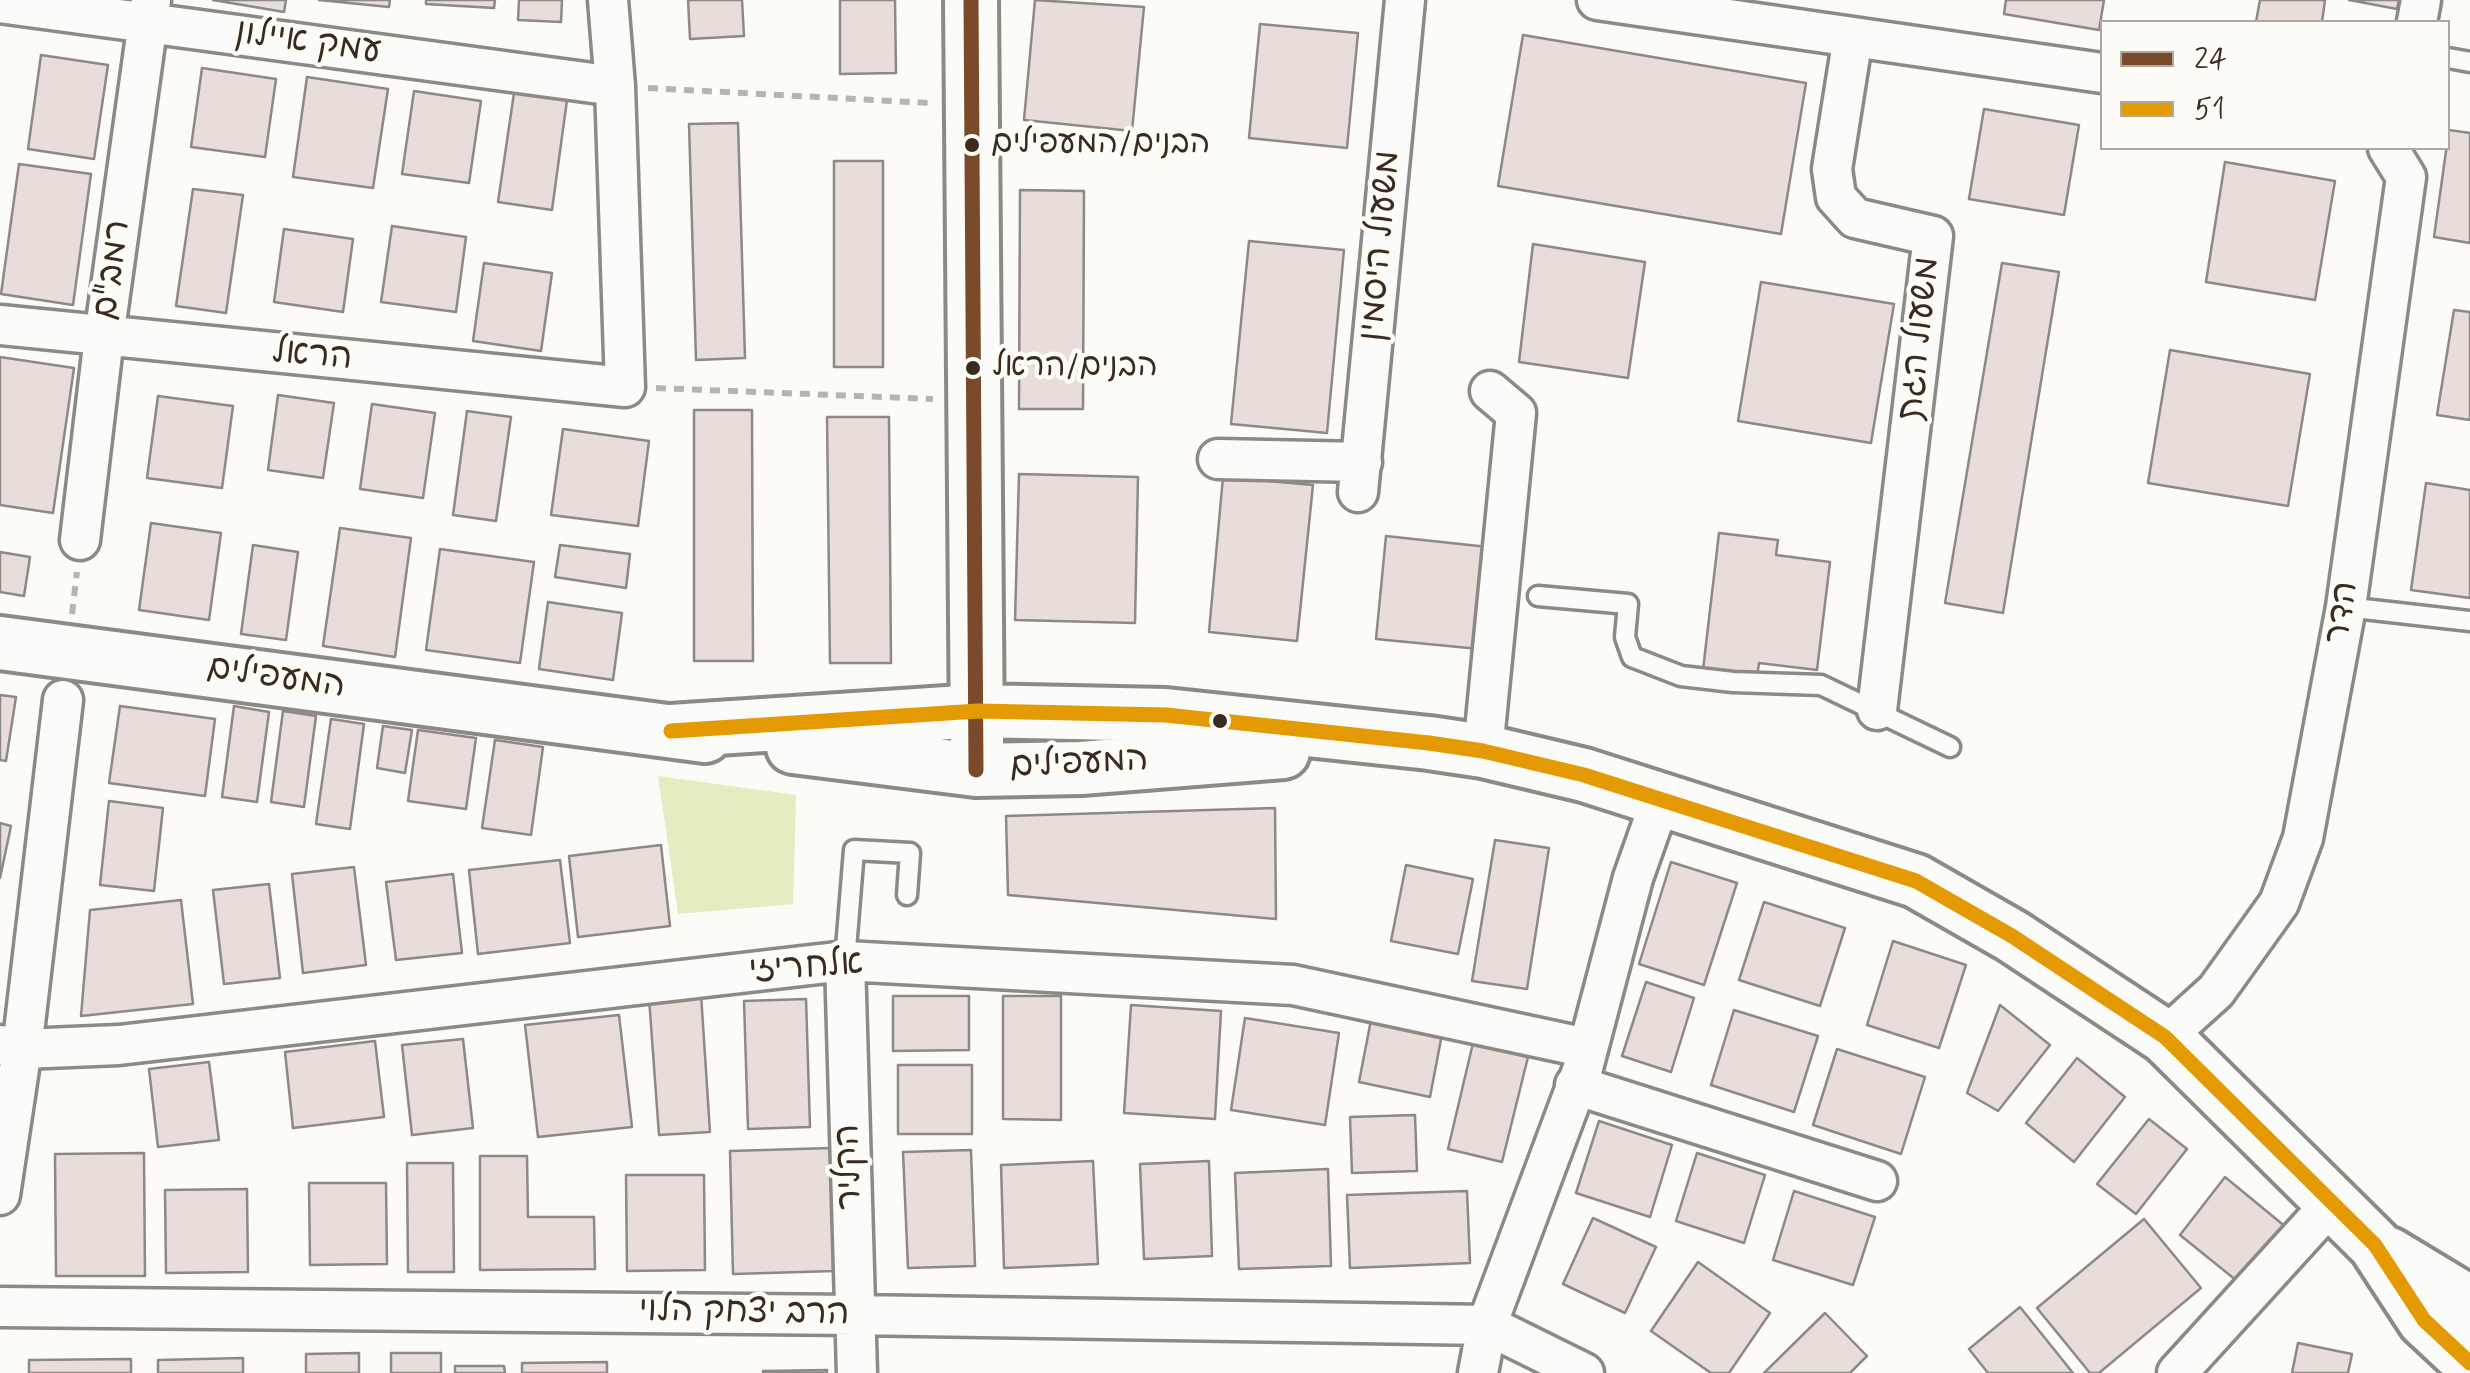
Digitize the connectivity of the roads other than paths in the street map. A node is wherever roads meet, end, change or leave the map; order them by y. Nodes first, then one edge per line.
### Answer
1 (608, 0) edge
2 (970, 0) edge
3 (1405, 0) edge
4 (1597, 0) edge
5 (0, 3) edge
6 (150, 11) edge
7 (1765, 12) edge
8 (1853, 37) junction
9 (2100, 72) edge
10 (615, 86) junction
11 (2389, 150) edge
12 (0, 326) edge
13 (104, 338) junction
14 (1490, 391) dead end
15 (1218, 459) dead end
16 (80, 540) dead end
17 (1538, 596) dead end
18 (2346, 607) junction
19 (2470, 621) edge
20 (0, 643) edge
21 (63, 700) dead end
22 (1877, 710) junction
23 (978, 711) junction
24 (671, 732) junction
25 (1429, 744) junction
26 (1950, 747) dead end
27 (1484, 751) junction
28 (976, 770) junction
29 (1661, 799) junction
30 (907, 894) dead end
31 (846, 961) junction
32 (2166, 1037) junction
33 (11, 1047) edge
34 (1586, 1048) junction
35 (1576, 1085) junction
36 (1877, 1181) dead end
37 (0, 1195) edge
38 (2331, 1204) junction
39 (2375, 1246) junction
40 (2470, 1303) edge
41 (0, 1307) edge
42 (855, 1314) junction
43 (1488, 1324) junction
44 (2470, 1363) edge
45 (857, 1373) edge
46 (1478, 1373) edge
47 (1584, 1373) edge
48 (2177, 1373) edge

1 - 10 street
2 - 23 street
3 - 15 street, משעול היסמין
4 - 7 street
5 - 6 street, עמק איילון
6 - 10 street, עמק איילון
6 - 13 street, רמב"ם
7 - 8 street
8 - 9 street
8 - 22 street, משעול הגת
10 - 13 street, הראל
11 - 18 street, הדר
12 - 13 street, הראל
13 - 16 street, רמב"ם
14 - 27 street
17 - 22 lane
18 - 19 lane
18 - 32 street, הדר
20 - 24 street, המעפילים
21 - 33 street
22 - 26 lane
23 - 24 street, המעפילים
23 - 25 street, המעפילים
23 - 28 street
24 - 28 street, המעפילים
25 - 27 street, המעפילים
25 - 28 street, המעפילים
27 - 29 street, המעפילים
29 - 32 street, המעפילים
29 - 34 street
30 - 31 lane
31 - 33 street, אלחריזי
31 - 34 street, אלחריזי
31 - 42 street, הקליר
32 - 38 street, המעפילים
33 - 37 street
34 - 35 street
35 - 36 street
35 - 43 street
38 - 39 street, המעפילים
38 - 48 street
39 - 40 street, המעפילים
39 - 44 street, המעפילים
41 - 42 street, הרב יצחק הלוי
42 - 43 street, הרב יצחק הלוי
42 - 45 street, הקליר
43 - 46 street
43 - 47 street

